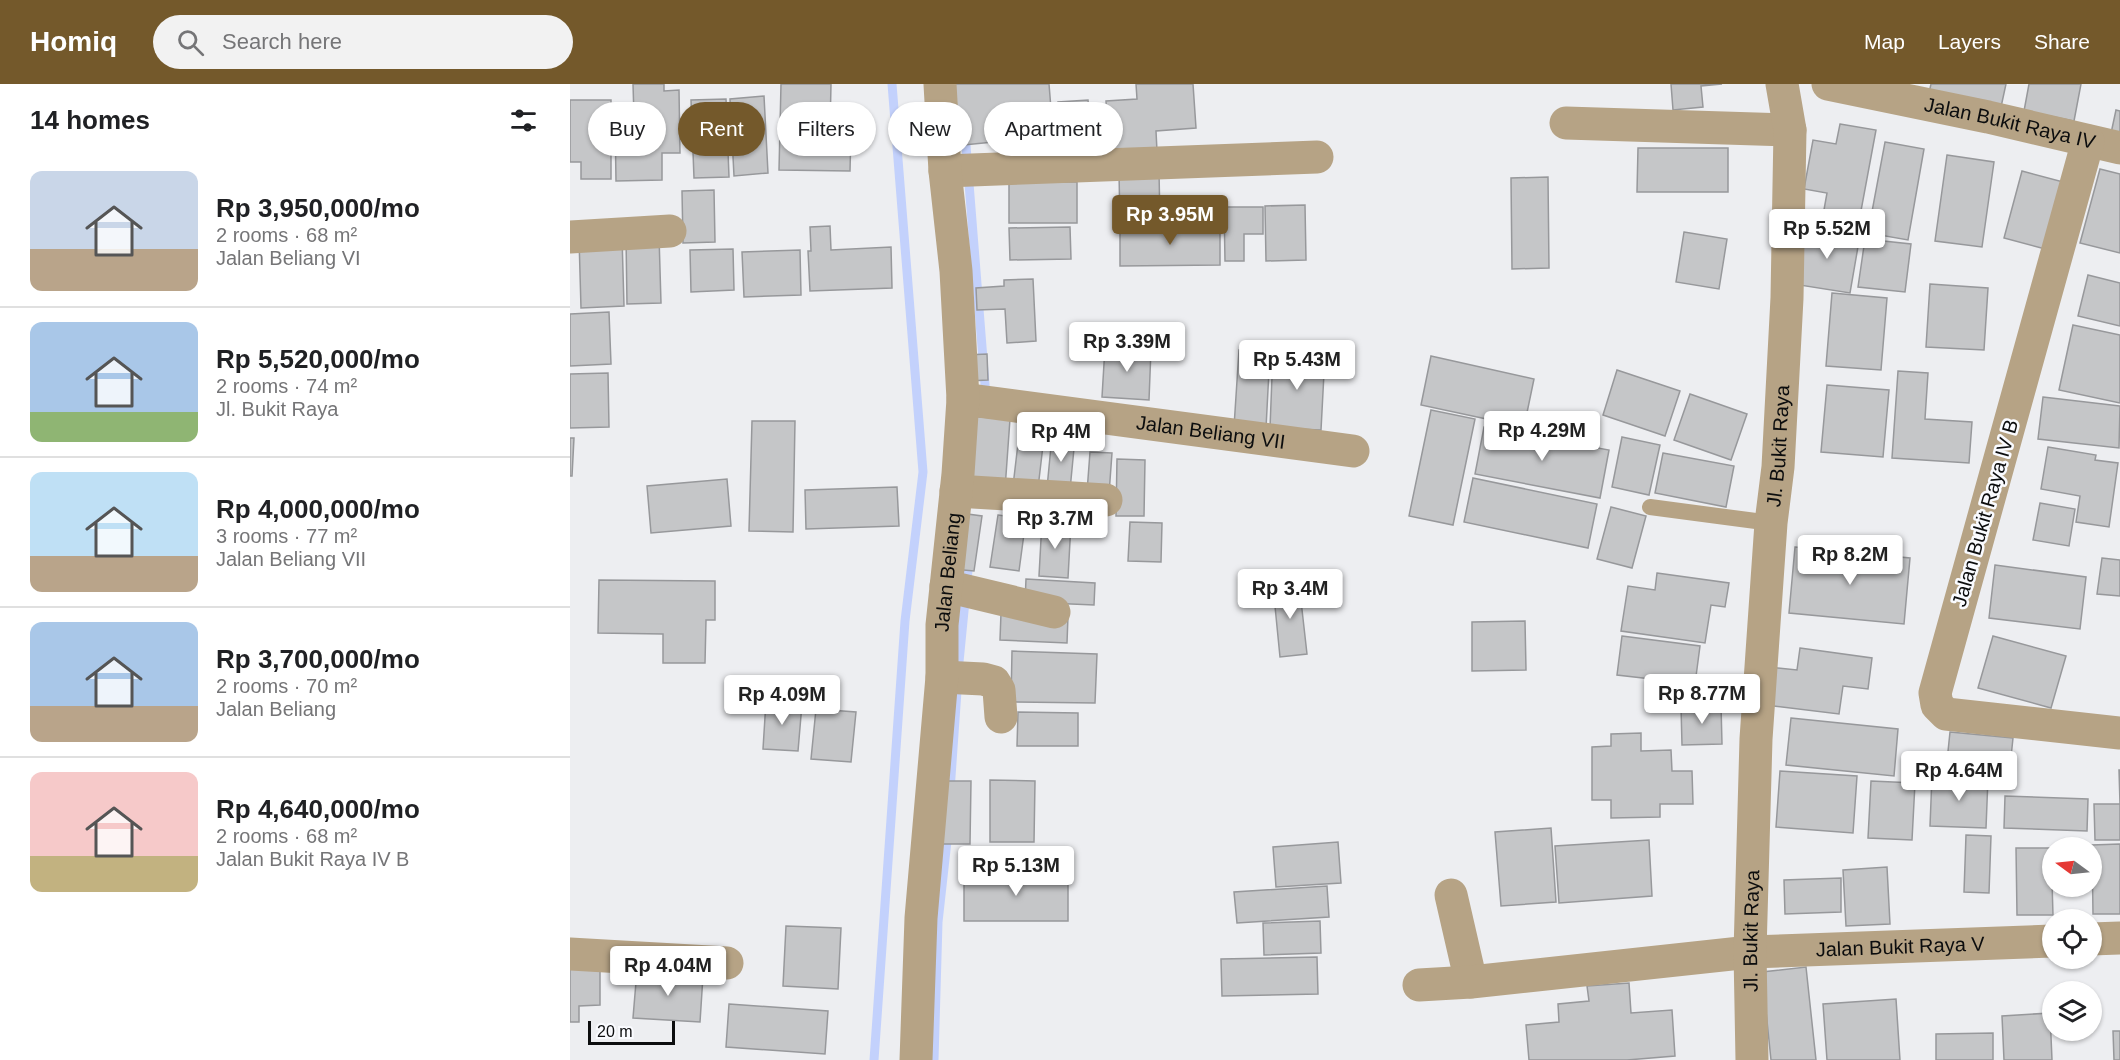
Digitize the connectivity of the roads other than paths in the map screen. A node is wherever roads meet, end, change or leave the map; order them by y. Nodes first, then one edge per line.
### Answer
1 (940, 84) edge
2 (1782, 84) edge
3 (1828, 84) edge
4 (1566, 123) dead end
5 (1790, 130) junction
6 (2088, 141) junction
7 (2120, 148) edge
8 (1317, 157) dead end
9 (945, 171) junction
10 (670, 231) dead end
11 (570, 237) edge
12 (963, 399) junction
13 (1353, 451) dead end
14 (956, 491) junction
15 (1106, 500) dead end
16 (1650, 507) dead end
17 (1771, 523) junction
18 (946, 586) junction
19 (1054, 612) dead end
20 (942, 677) junction
21 (1001, 717) dead end
22 (2120, 733) edge
23 (1451, 895) dead end
24 (2120, 938) edge
25 (2102, 939) edge
26 (2042, 941) edge
27 (1750, 952) junction
28 (570, 954) edge
29 (727, 963) dead end
30 (1471, 982) junction
31 (1419, 985) dead end
32 (916, 1060) edge
33 (1752, 1060) edge

1 - 9 street, Jalan Beliang
2 - 5 street, Jl. Bukit Raya
3 - 6 street, Jalan Bukit Raya IV
4 - 5 street
5 - 17 street, Jl. Bukit Raya
6 - 7 street, Jalan Bukit Raya IV
6 - 22 street, Jalan Bukit Raya IV B
8 - 9 street
9 - 12 street, Jalan Beliang
10 - 11 street
12 - 13 street, Jalan Beliang VII
12 - 14 street, Jalan Beliang
14 - 15 street
14 - 18 street, Jalan Beliang
16 - 17 lane
17 - 27 street, Jl. Bukit Raya
18 - 19 street
18 - 20 street, Jalan Beliang
20 - 21 street
20 - 32 street, Jalan Beliang
23 - 30 street
24 - 25 street
26 - 27 street, Jalan Bukit Raya V
27 - 30 street, Jalan Bukit Raya V
27 - 33 street, Jl. Bukit Raya
28 - 29 street
30 - 31 street, Jalan Bukit Raya V

